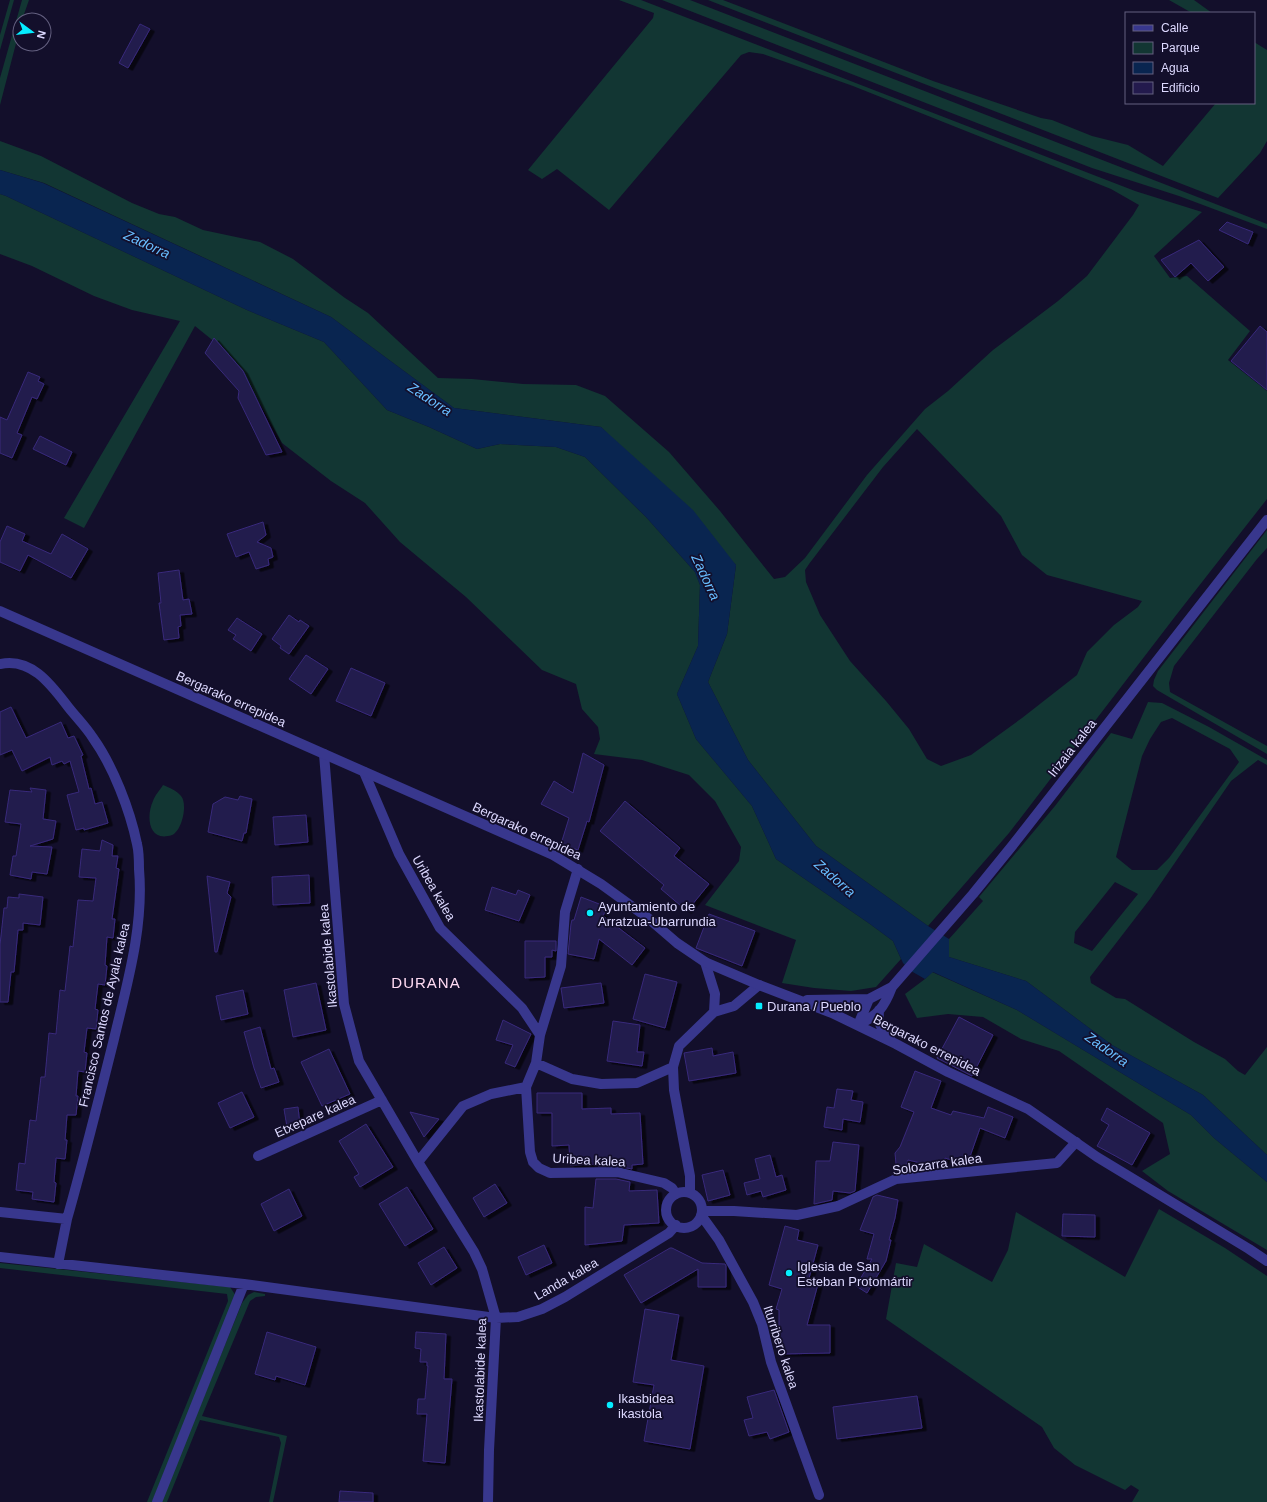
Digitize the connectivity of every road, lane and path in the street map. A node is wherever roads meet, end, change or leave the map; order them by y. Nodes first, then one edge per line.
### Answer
1 (1267, 520) edge
2 (0, 611) edge
3 (0, 664) edge
4 (324, 754) junction
5 (364, 772) junction
6 (578, 869) junction
7 (705, 962) junction
8 (759, 985) junction
9 (892, 987) junction
10 (869, 999) junction
11 (802, 1000) junction
12 (880, 1010) junction
13 (714, 1012) junction
14 (858, 1025) junction
15 (540, 1035) junction
16 (896, 1044) junction
17 (536, 1063) junction
18 (673, 1068) junction
19 (526, 1087) junction
20 (382, 1100) junction
21 (1076, 1142) junction
22 (258, 1156) dead end
23 (418, 1162) junction
24 (690, 1193) junction
25 (676, 1194) junction
26 (0, 1212) edge
27 (701, 1213) junction
28 (67, 1219) junction
29 (676, 1225) junction
30 (0, 1257) edge
31 (1267, 1261) edge
32 (58, 1264) junction
33 (244, 1284) junction
34 (496, 1318) junction
35 (819, 1495) dead end
36 (156, 1502) edge
37 (488, 1502) edge

1 - 9 street, Irizaia kalea
2 - 4 street, Bergarako errepidea
3 - 28 street, Francisco Santos de Ayala kalea
4 - 5 street, Bergarako errepidea
4 - 20 street, Ikastolabide kalea
5 - 6 street, Bergarako errepidea
5 - 15 street, Uribea kalea
6 - 7 street, Bergarako errepidea
6 - 15 street, Uribea kalea
7 - 8 street, Bergarako errepidea
7 - 13 street
8 - 11 street, Bergarako errepidea
8 - 13 street
9 - 10 street, Irizaia kalea
9 - 12 street, Irizaia kalea
10 - 11 street, Irizaia kalea
10 - 14 street
11 - 14 street, Bergarako errepidea
12 - 14 street, Irizaia kalea
12 - 16 street
13 - 18 street
14 - 16 street, Bergarako errepidea
15 - 17 street, Uribea kalea
16 - 21 street, Bergarako errepidea
17 - 18 street
17 - 19 street, Uribea kalea
18 - 24 street
19 - 23 street
19 - 25 street, Uribea kalea
20 - 22 street, Etxepare kalea
20 - 23 street, Ikastolabide kalea
21 - 27 street, Solozarra kalea
21 - 31 street, Bergarako errepidea
23 - 34 street, Ikastolabide kalea
24 - 25 street
24 - 27 street
25 - 29 street
26 - 28 street
27 - 29 street
27 - 35 street, Iturribero kalea
28 - 32 street, Francisco Santos de Ayala kalea
29 - 34 street, Landa kalea
30 - 32 street, Landa kalea
32 - 33 street, Landa kalea
33 - 34 street, Landa kalea
33 - 36 street
34 - 37 street, Ikastolabide kalea

